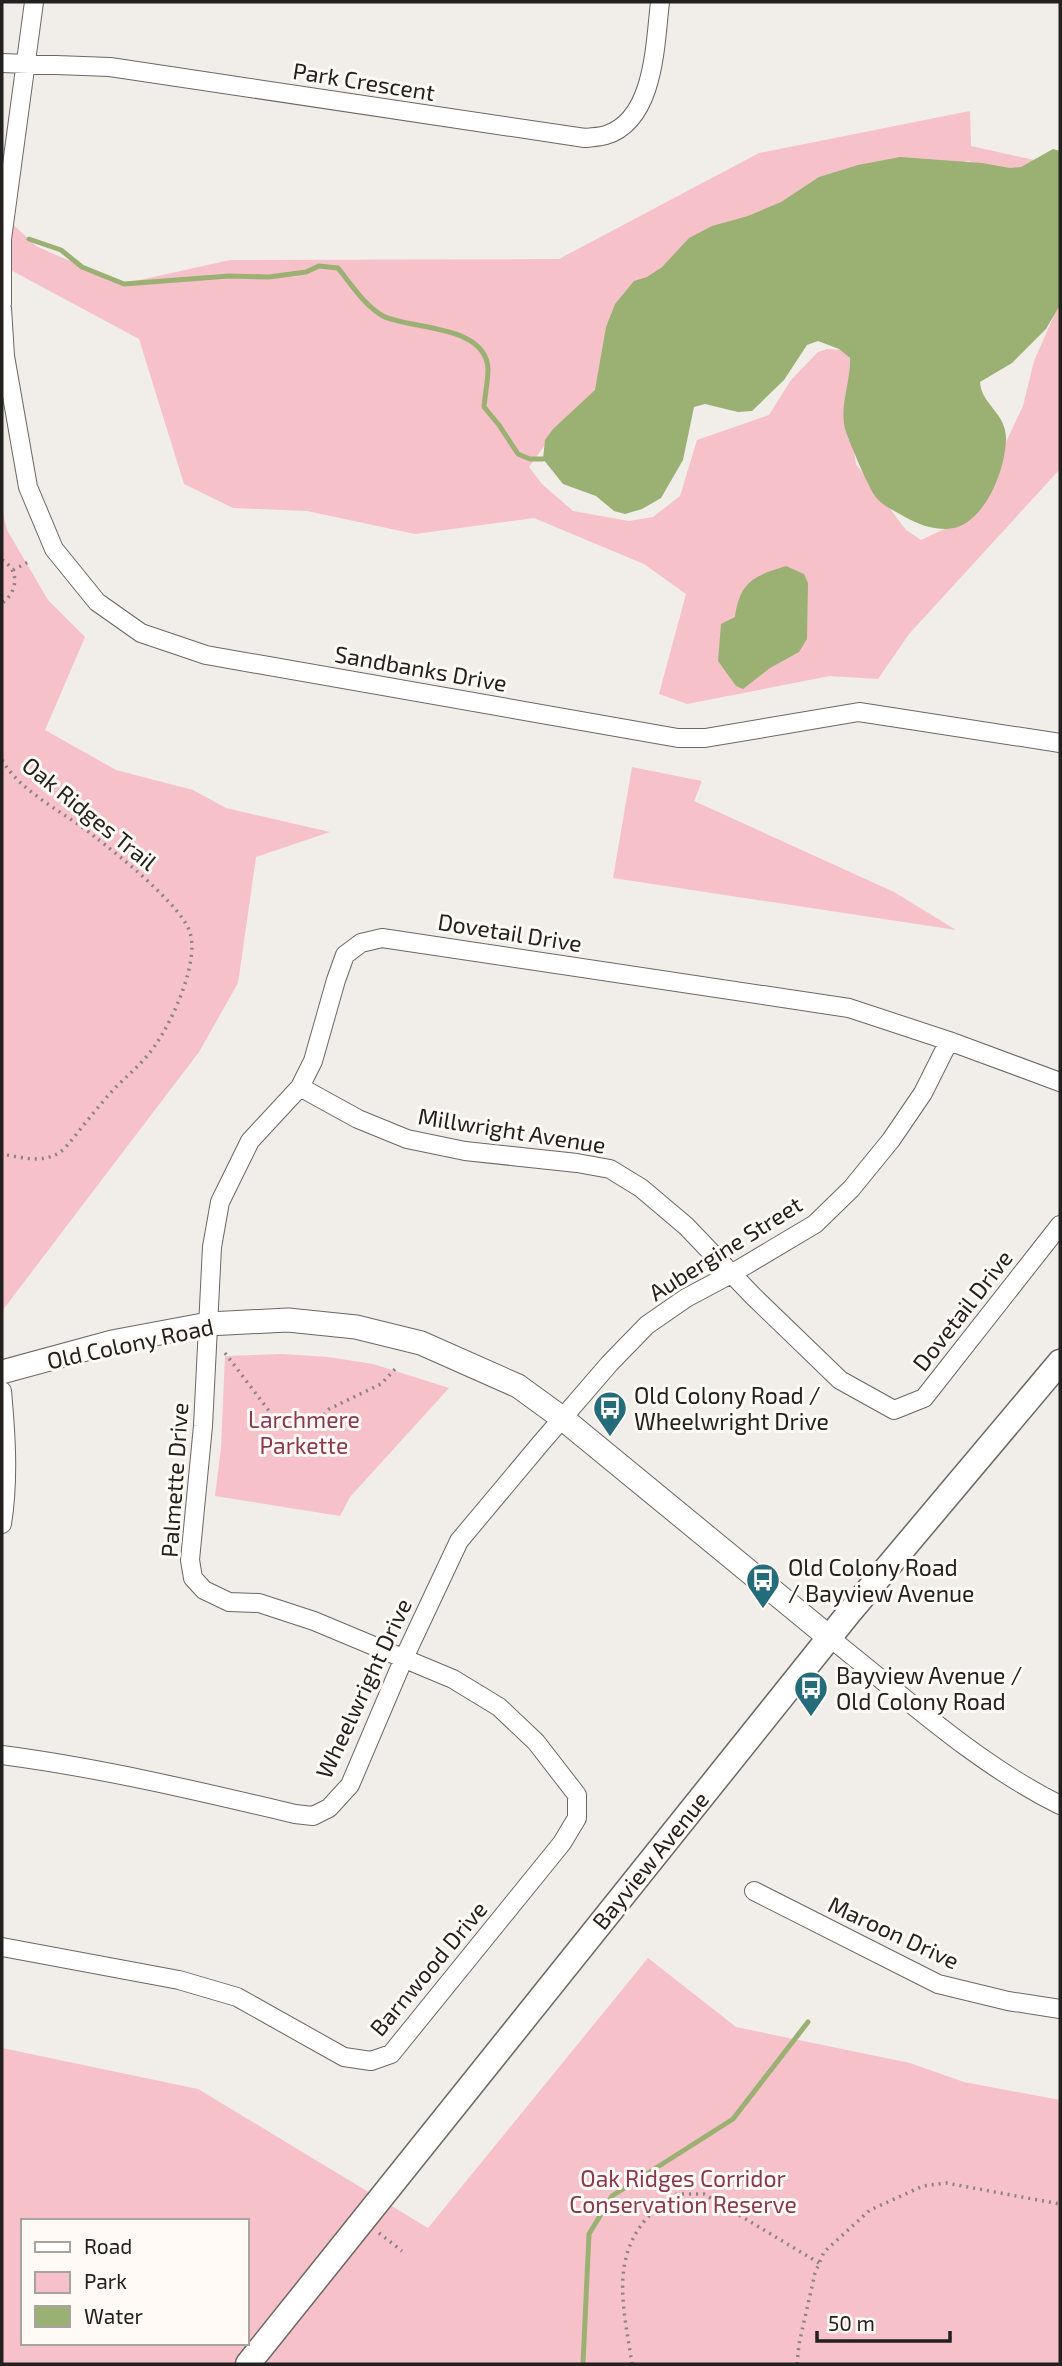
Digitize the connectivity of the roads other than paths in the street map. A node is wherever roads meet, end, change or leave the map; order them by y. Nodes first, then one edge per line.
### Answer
1 (34, 2) edge
2 (660, 2) edge
3 (2, 62) edge
4 (25, 64) junction
5 (2, 306) edge
6 (1060, 743) edge
7 (949, 1041) junction
8 (1060, 1082) edge
9 (300, 1087) junction
10 (1060, 1225) edge
11 (731, 1274) junction
12 (208, 1324) junction
13 (1060, 1362) edge
14 (2, 1372) edge
15 (2, 1391) edge
16 (562, 1418) junction
17 (2, 1524) edge
18 (830, 1638) junction
19 (404, 1658) junction
20 (2, 1755) edge
21 (1060, 1805) edge
22 (754, 1891) dead end
23 (2, 1947) edge
24 (1060, 2009) edge
25 (248, 2364) edge

1 - 4 street
2 - 4 street, Park Crescent
3 - 4 street, Park Crescent
4 - 5 street, Sandbanks Drive
5 - 6 street, Sandbanks Drive
7 - 8 street, Dovetail Drive
7 - 9 street, Dovetail Drive
7 - 11 street, Aubergine Street
9 - 11 street, Millwright Avenue
9 - 12 street, Dovetail Drive
10 - 11 street, Dovetail Drive
11 - 16 street, Aubergine Street
12 - 14 street, Old Colony Road
12 - 16 street, Old Colony Road
12 - 19 street, Palmette Drive
13 - 18 main road, Bayview Avenue
15 - 17 street
16 - 18 street, Old Colony Road
16 - 19 street, Wheelwright Drive
18 - 21 street
18 - 25 main road, Bayview Avenue
19 - 20 street, Wheelwright Drive
19 - 23 street, Barnwood Drive
22 - 24 street, Maroon Drive

